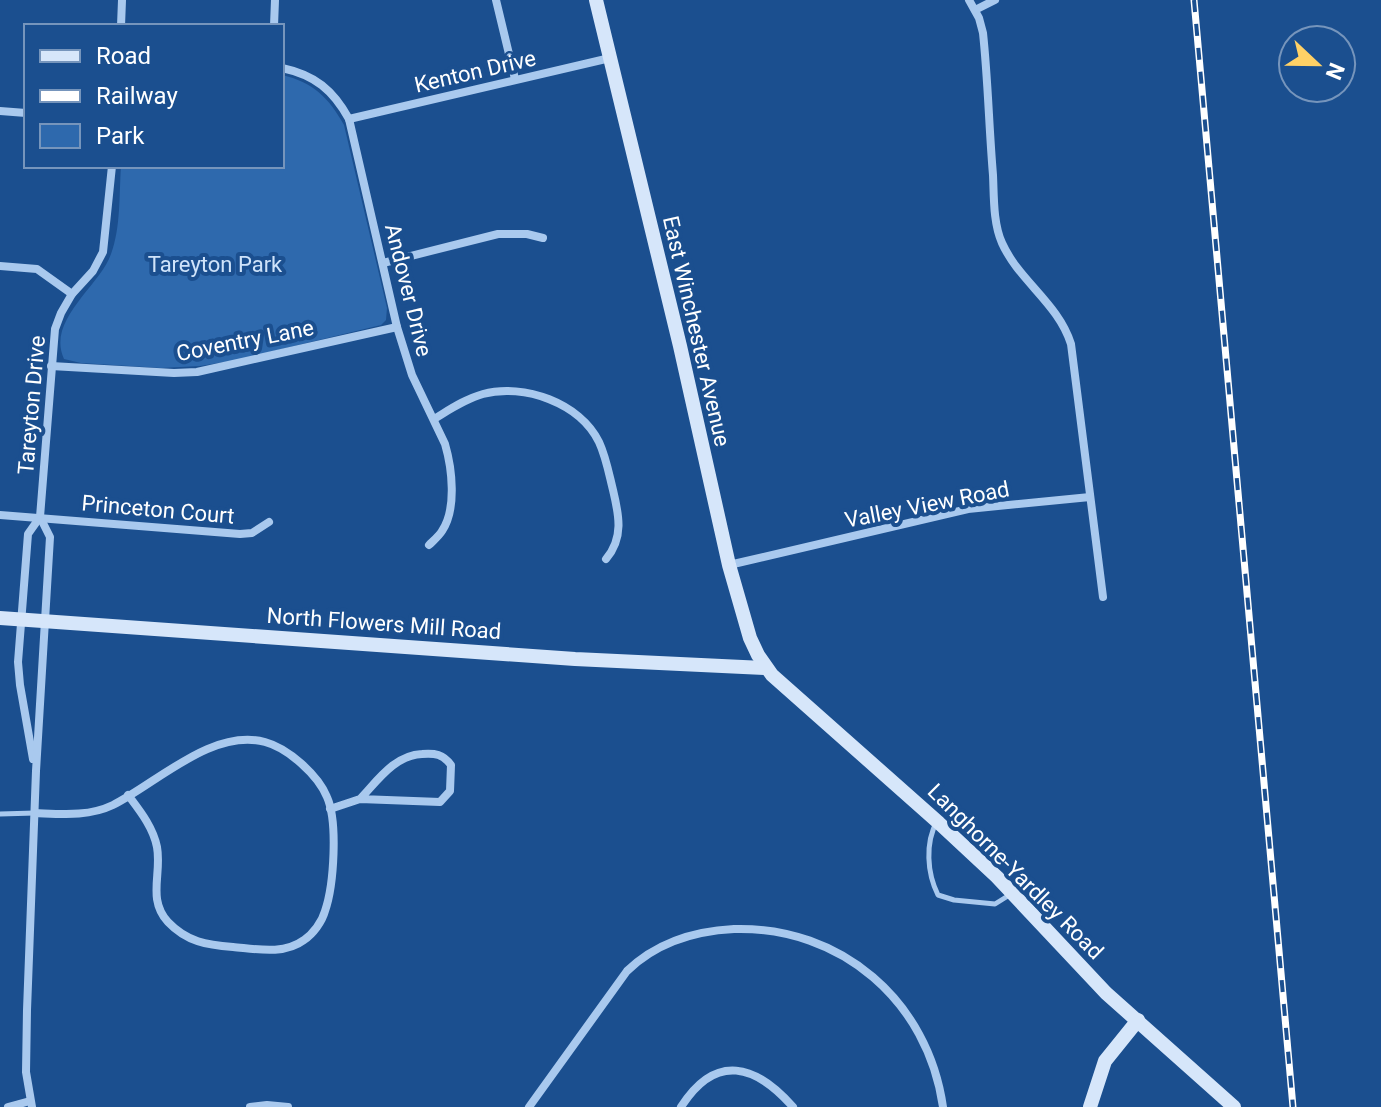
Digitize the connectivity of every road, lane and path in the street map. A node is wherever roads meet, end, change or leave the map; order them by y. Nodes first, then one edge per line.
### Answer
1 (122, 0) edge
2 (275, 0) edge
3 (496, 0) edge
4 (596, 0) edge
5 (969, 0) edge
6 (995, 0) edge
7 (975, 10) junction
8 (121, 24) edge
9 (274, 24) edge
10 (610, 58) junction
11 (284, 69) edge
12 (515, 79) junction
13 (0, 111) edge
14 (24, 113) edge
15 (349, 119) junction
16 (112, 168) edge
17 (543, 238) dead end
18 (383, 263) junction
19 (0, 266) edge
20 (72, 294) junction
21 (397, 327) junction
22 (51, 366) junction
23 (434, 419) junction
24 (1090, 497) junction
25 (0, 515) edge
26 (40, 517) junction
27 (269, 522) dead end
28 (429, 545) dead end
29 (606, 559) dead end
30 (729, 565) junction
31 (1103, 597) dead end
32 (0, 618) edge
33 (21, 620) junction
34 (46, 621) junction
35 (765, 668) junction
36 (36, 771) junction
37 (128, 795) junction
38 (360, 799) junction
39 (330, 809) junction
40 (35, 813) junction
41 (0, 814) edge
42 (937, 821) junction
43 (1012, 893) junction
44 (1138, 1020) junction
45 (31, 1104) edge
46 (8, 1107) edge
47 (250, 1107) edge
48 (288, 1107) edge
49 (529, 1107) edge
50 (681, 1107) edge
51 (793, 1107) edge
52 (943, 1107) edge
53 (1090, 1107) edge
54 (1234, 1107) edge

1 - 8 street
2 - 9 street
3 - 12 street
4 - 10 main road, East Winchester Avenue
5 - 7 street
6 - 7 street
7 - 24 street
10 - 12 street, Kenton Drive
10 - 30 main road, East Winchester Avenue
11 - 15 street, Andover Drive
12 - 15 street, Kenton Drive
13 - 14 street
15 - 18 street, Andover Drive
16 - 20 street, Tareyton Drive
17 - 18 street
18 - 21 street, Andover Drive
19 - 20 street
20 - 22 street, Tareyton Drive
21 - 22 street, Coventry Lane
21 - 23 street, Andover Drive
22 - 26 street, Tareyton Drive
23 - 28 street, Andover Drive
23 - 29 street
24 - 30 street, Valley View Road
24 - 31 street
25 - 26 street, Princeton Court
26 - 27 street, Princeton Court
26 - 33 street, Tareyton Drive
26 - 34 street, Tareyton Drive
30 - 35 main road, East Winchester Avenue
32 - 33 main road, North Flowers Mill Road
33 - 34 main road, North Flowers Mill Road
33 - 36 street, Tareyton Drive
34 - 35 main road, North Flowers Mill Road
34 - 36 street, Tareyton Drive
35 - 42 main road, Langhorne-Yardley Road
36 - 40 street
37 - 39 street
37 - 39 street
37 - 40 street
38 - 38 street
38 - 39 street
40 - 41 lane
40 - 45 street
42 - 43 main road, Langhorne-Yardley Road
42 - 43 lane
43 - 44 main road, Langhorne-Yardley Road
44 - 53 main road
44 - 54 main road, Langhorne-Yardley Road
45 - 46 street
47 - 48 street
49 - 52 street
50 - 51 street

